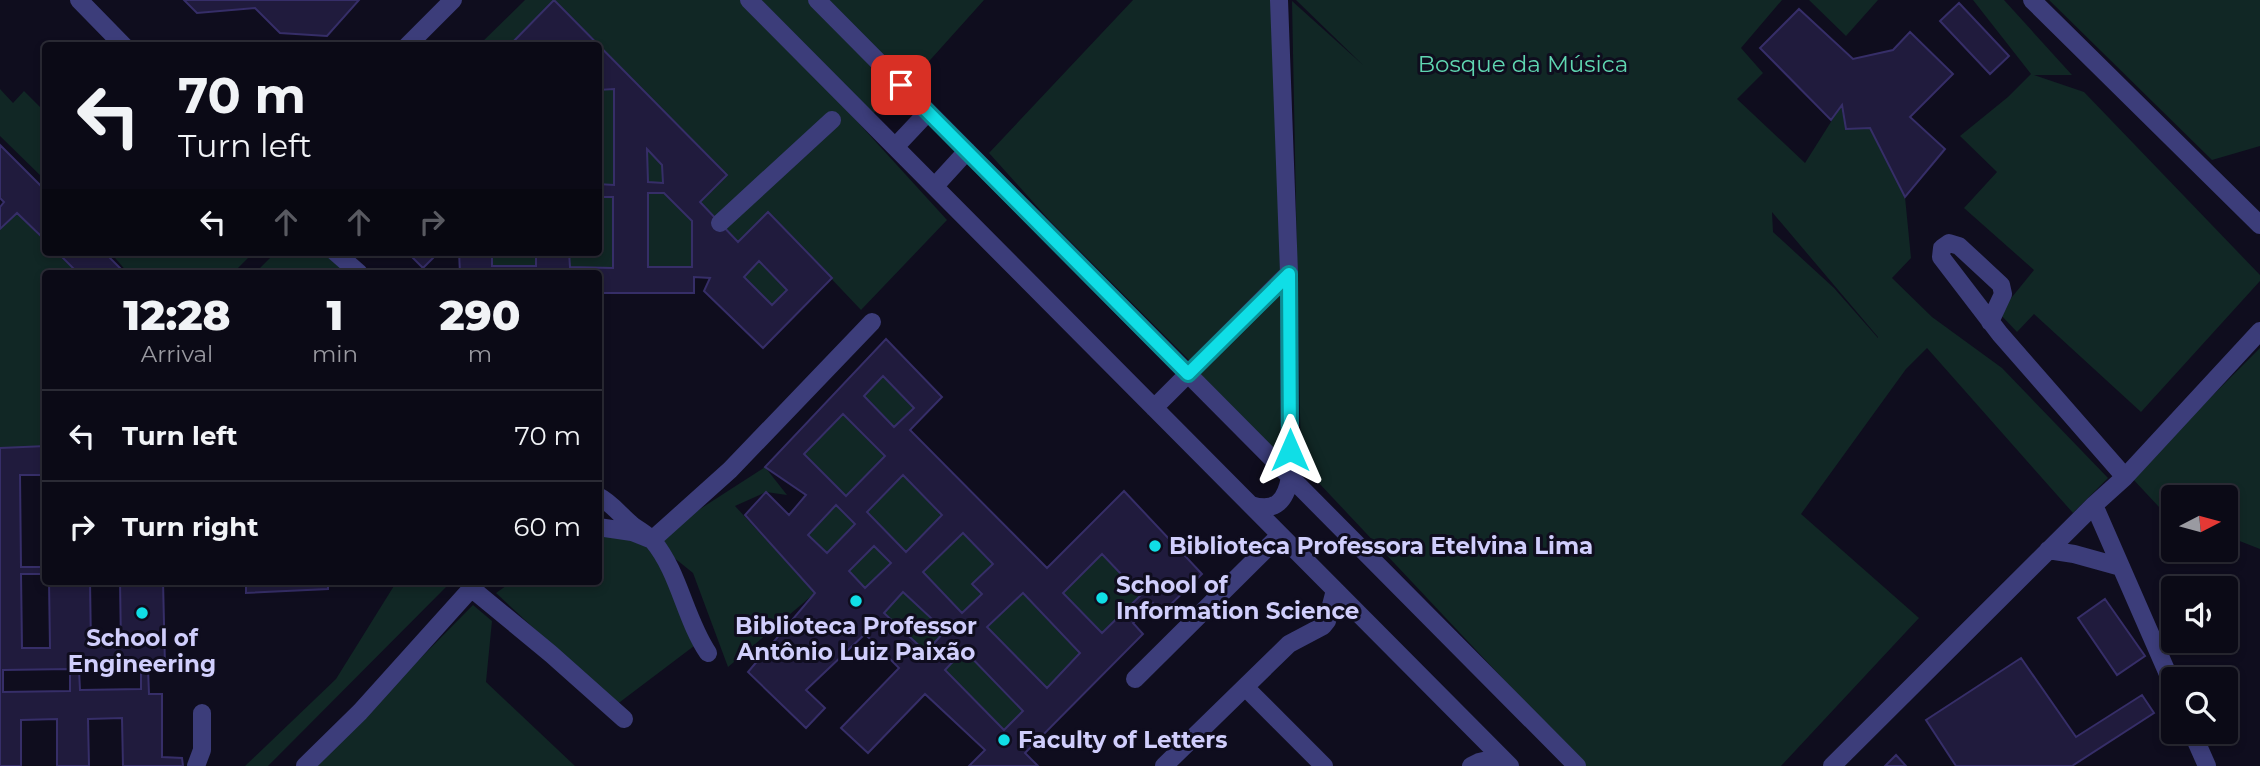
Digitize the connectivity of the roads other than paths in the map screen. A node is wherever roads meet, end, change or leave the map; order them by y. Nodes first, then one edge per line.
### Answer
1 (79, 0) edge
2 (453, 0) edge
3 (749, 0) edge
4 (817, 0) edge
5 (1279, 0) edge
6 (2032, 0) edge
7 (120, 42) edge
8 (412, 42) edge
9 (928, 112) junction
10 (832, 120) dead end
11 (897, 146) junction
12 (967, 151) junction
13 (935, 186) junction
14 (720, 223) dead end
15 (2260, 225) edge
16 (340, 256) edge
17 (356, 270) edge
18 (1289, 274) junction
19 (872, 322) dead end
20 (1990, 322) dead end
21 (2260, 331) edge
22 (1188, 374) junction
23 (1154, 408) junction
24 (1290, 477) junction
25 (2125, 477) junction
26 (602, 498) edge
27 (1251, 505) junction
28 (2094, 505) junction
29 (602, 527) edge
30 (1280, 535) junction
31 (652, 540) junction
32 (2048, 550) junction
33 (2121, 567) junction
34 (474, 585) edge
35 (476, 585) edge
36 (1335, 590) junction
37 (708, 653) dead end
38 (2165, 667) edge
39 (1135, 679) dead end
40 (1245, 687) junction
41 (202, 713) dead end
42 (624, 719) dead end
43 (2197, 744) edge
44 (1505, 761) edge
45 (195, 766) edge
46 (305, 766) edge
47 (1164, 766) edge
48 (1324, 766) edge
49 (1471, 766) edge
50 (1577, 766) edge
51 (1832, 766) edge
52 (2207, 766) edge

1 - 7 street
2 - 8 street
3 - 11 street
4 - 9 street
5 - 18 street
6 - 15 street
9 - 11 street
9 - 12 street
10 - 14 street
11 - 13 street
12 - 13 street
12 - 22 street
13 - 23 street
16 - 17 street
18 - 22 street
18 - 24 street
19 - 31 street
20 - 25 street
21 - 25 street
22 - 23 street
22 - 24 street
23 - 27 street
24 - 27 street
24 - 50 street
25 - 28 street
26 - 31 street
27 - 30 street
28 - 32 street
28 - 33 street
29 - 31 street
30 - 36 street
30 - 39 street
31 - 37 street
32 - 33 street
32 - 51 street
33 - 38 street
34 - 46 street
35 - 42 street
36 - 40 street
36 - 44 street
40 - 47 street
40 - 48 street
41 - 45 street
43 - 52 street
44 - 49 street

